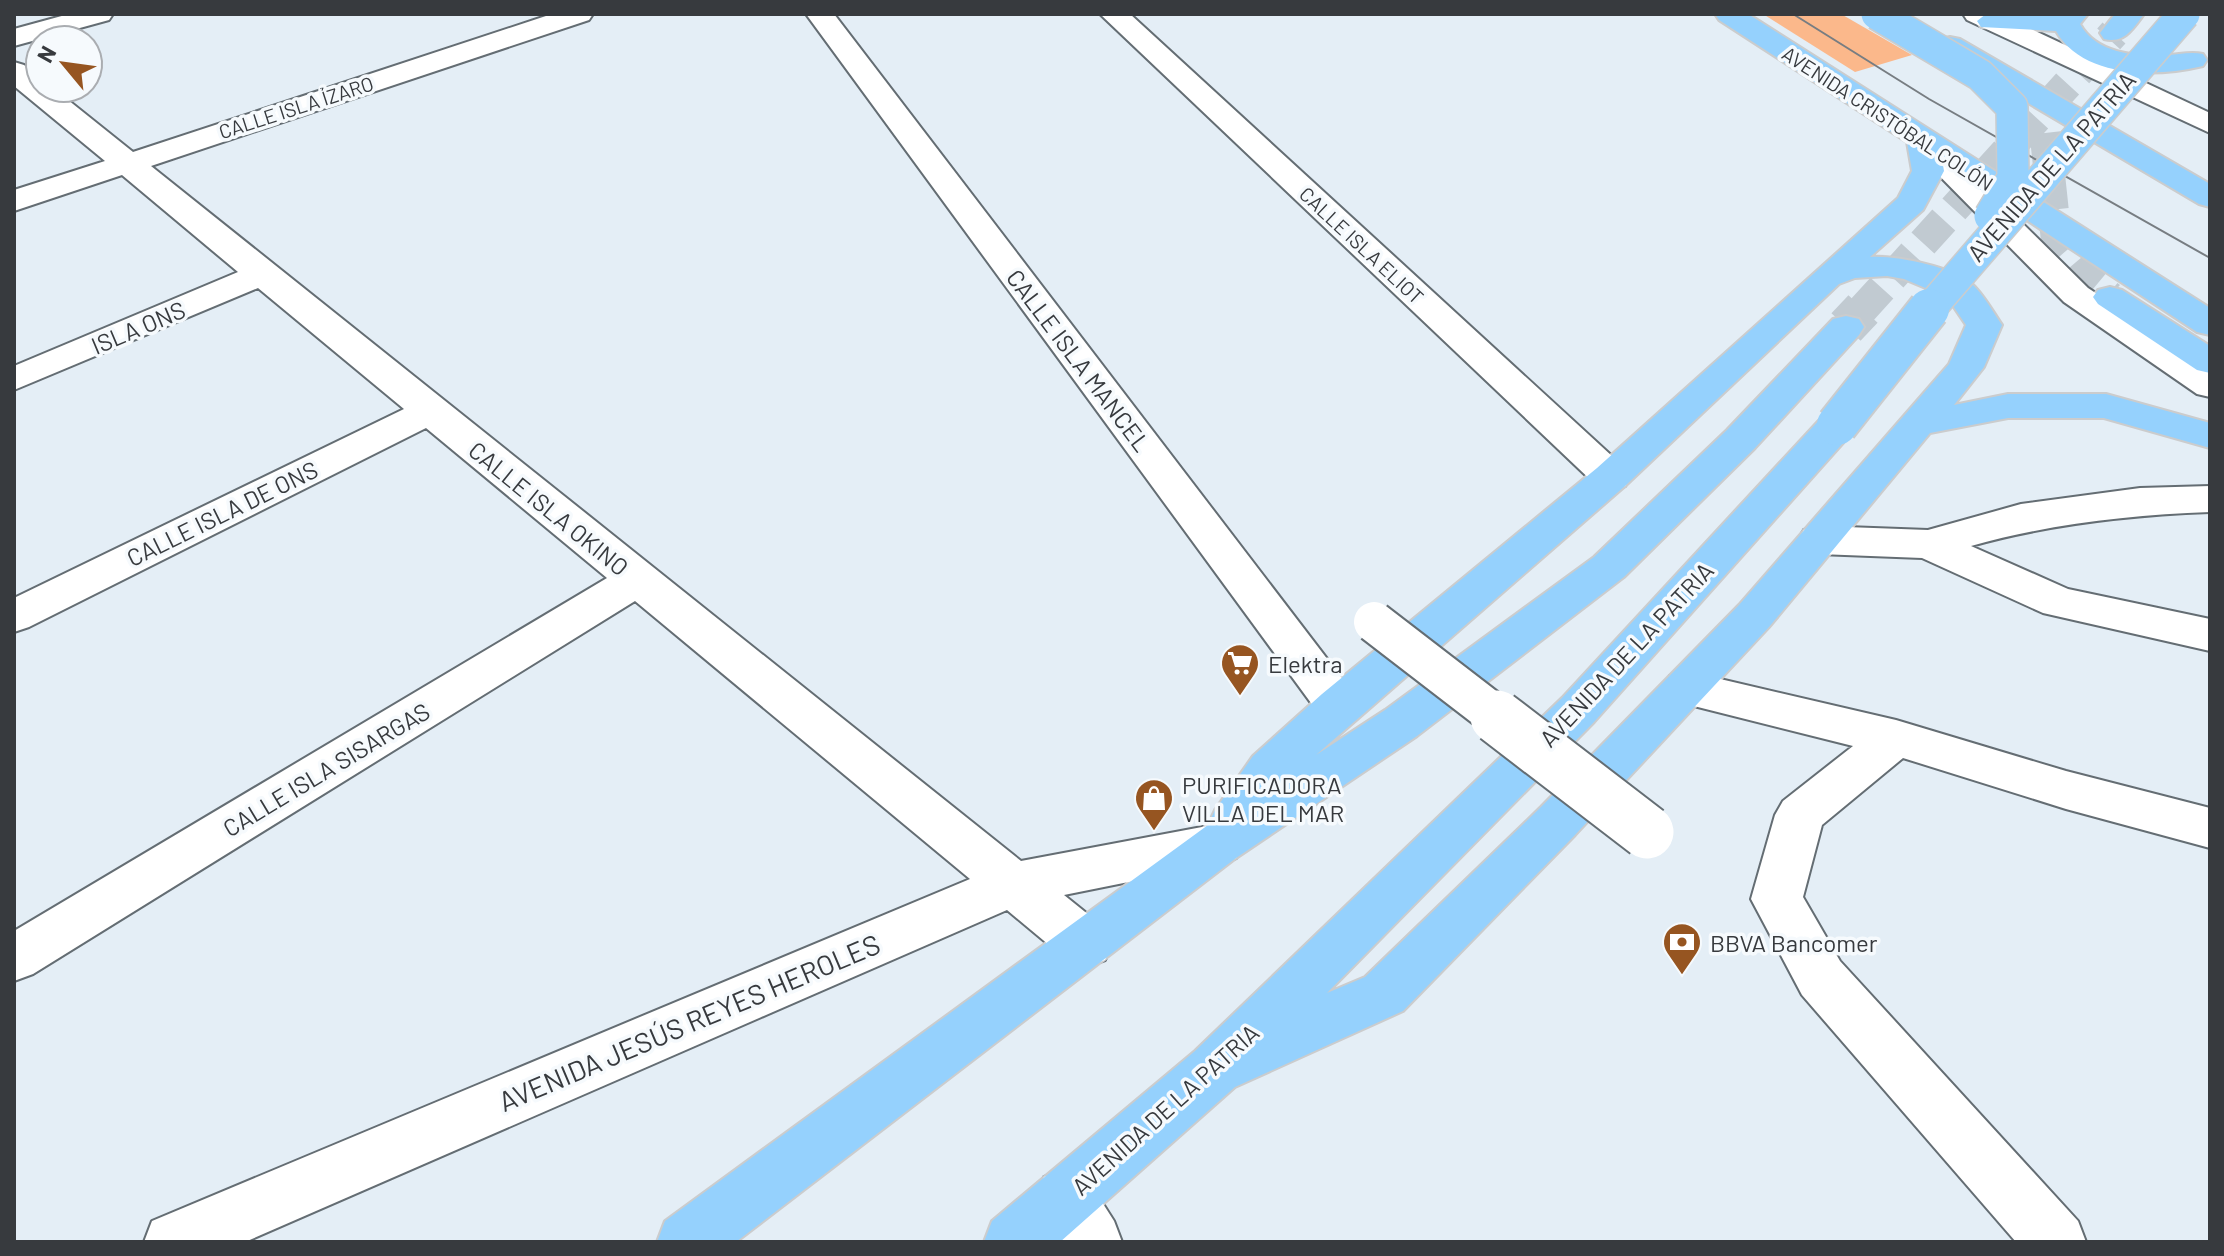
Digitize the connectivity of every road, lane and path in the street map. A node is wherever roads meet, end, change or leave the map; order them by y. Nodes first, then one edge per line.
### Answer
1 (99, 14) edge
2 (579, 14) edge
3 (820, 14) edge
4 (1114, 14) edge
5 (1729, 14) edge
6 (1877, 14) edge
7 (1897, 14) edge
8 (2184, 14) edge
9 (1984, 17) edge
10 (2070, 19) edge
11 (14, 38) edge
12 (2202, 49) edge
13 (14, 71) edge
14 (2160, 101) junction
15 (2210, 124) edge
16 (1922, 141) junction
17 (127, 163) junction
18 (2210, 197) edge
19 (14, 201) edge
20 (263, 274) junction
21 (1955, 276) junction
22 (1827, 277) junction
23 (2110, 297) tunnel mouth
24 (2210, 324) edge
25 (1846, 327) tunnel mouth
26 (2210, 362) edge
27 (14, 379) edge
28 (2210, 386) edge
29 (430, 411) junction
30 (1917, 424) junction
31 (2210, 436) edge
32 (1611, 477) junction
33 (2210, 499) edge
34 (1819, 540) junction
35 (1928, 544) junction
36 (637, 580) junction
37 (14, 616) edge
38 (1374, 622) dead end
39 (2210, 635) edge
40 (1686, 688) junction
41 (1338, 706) junction
42 (1896, 738) junction
43 (2210, 828) edge
44 (1647, 832) dead end
45 (1218, 844) junction
46 (1013, 884) junction
47 (1086, 944) junction
48 (14, 958) edge
49 (1215, 1069) junction
50 (1079, 1220) edge
51 (174, 1242) edge
52 (687, 1242) edge
53 (1014, 1242) edge
54 (2056, 1242) edge

1 - 11 street
2 - 17 street, CALLE ISLA ÍZARO
3 - 41 street, CALLE ISLA MANCEL
4 - 32 street, CALLE ISLA ELIOT
5 - 16 main road, AVENIDA CRISTÓBAL COLÓN
6 - 21 main road, bridge
7 - 18 main road
8 - 21 main road, AVENIDA DE LA PATRIA, bridge
9 - 10 main road
9 - 14 street
10 - 12 main road
12 - 14 main road
13 - 17 street, CALLE ISLA OKINO
14 - 15 street
16 - 22 main road
16 - 24 main road, AVENIDA CRISTÓBAL COLÓN
16 - 28 street
17 - 19 street, CALLE ISLA ÍZARO
17 - 20 street, CALLE ISLA OKINO
20 - 27 street, ISLA ONS
20 - 29 street, CALLE ISLA OKINO
21 - 49 main road, AVENIDA DE LA PATRIA, bridge
22 - 30 main road
22 - 32 main road
23 - 26 main road
25 - 45 main road
29 - 36 street, CALLE ISLA OKINO
29 - 37 street, CALLE ISLA DE ONS
30 - 31 main road
30 - 34 main road
32 - 41 main road
33 - 35 street
34 - 35 street
34 - 40 main road
35 - 39 street
36 - 46 street, CALLE ISLA OKINO
36 - 48 street, CALLE ISLA SISARGAS
38 - 44 street, bridge
40 - 42 street
40 - 49 main road
41 - 45 main road
42 - 43 street
42 - 54 street
45 - 46 street, AVENIDA JESÚS REYES HEROLES
45 - 47 main road
46 - 47 street, CALLE ISLA OKINO
46 - 51 street, AVENIDA JESÚS REYES HEROLES
47 - 52 main road
49 - 50 main road, AVENIDA DE LA PATRIA
50 - 53 main road, AVENIDA DE LA PATRIA

